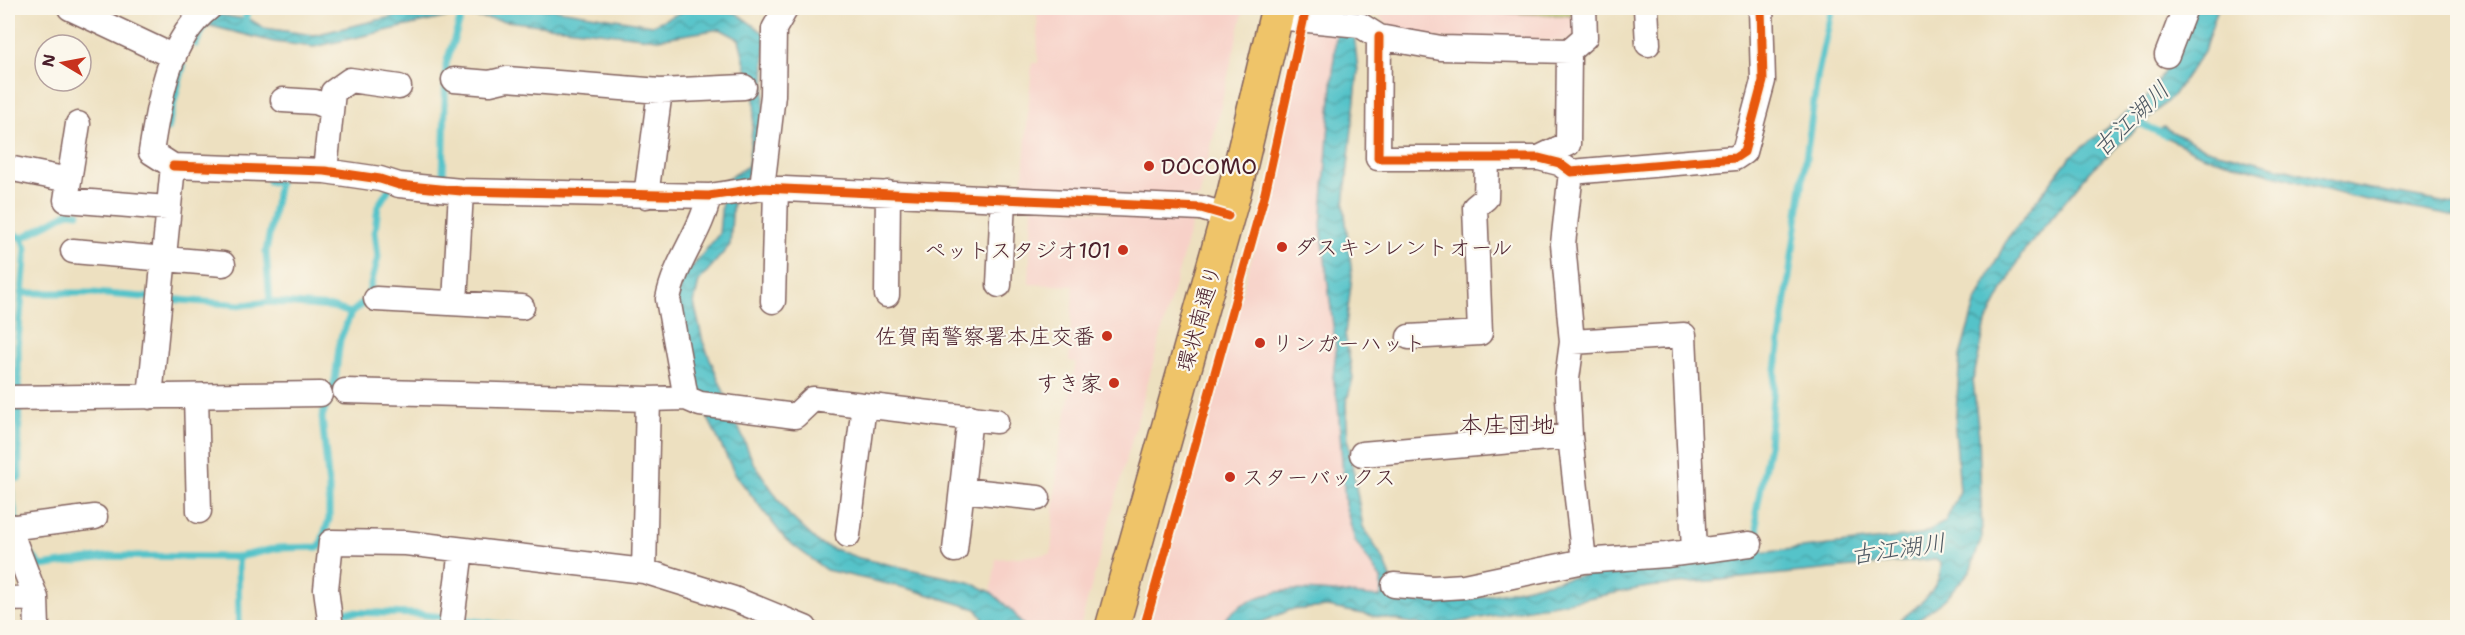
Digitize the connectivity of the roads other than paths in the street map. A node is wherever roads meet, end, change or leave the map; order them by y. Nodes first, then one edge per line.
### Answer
1 (70, 8) edge
2 (786, 8) edge
3 (1584, 8) edge
4 (1646, 8) edge
5 (1761, 8) edge
6 (2185, 8) edge
7 (204, 11) edge
8 (1278, 12) edge
9 (1369, 31) junction
10 (1648, 44) dead end
11 (1569, 51) junction
12 (2167, 55) dead end
13 (174, 57) junction
14 (454, 80) dead end
15 (399, 87) dead end
16 (744, 87) dead end
17 (660, 91) junction
18 (284, 100) dead end
19 (331, 108) junction
20 (78, 124) dead end
21 (1539, 158) junction
22 (1487, 159) junction
23 (174, 166) junction
24 (8, 168) edge
25 (325, 171) junction
26 (1571, 172) junction
27 (69, 180) junction
28 (647, 188) junction
29 (769, 188) junction
30 (461, 191) junction
31 (888, 193) junction
32 (722, 194) junction
33 (1003, 199) junction
34 (167, 208) junction
35 (1228, 216) junction
36 (73, 252) dead end
37 (163, 260) junction
38 (223, 264) dead end
39 (999, 285) dead end
40 (887, 295) dead end
41 (376, 299) dead end
42 (773, 301) dead end
43 (455, 303) junction
44 (522, 307) dead end
45 (1410, 337) dead end
46 (1572, 342) junction
47 (345, 391) dead end
48 (320, 394) dead end
49 (196, 396) junction
50 (14, 398) edge
51 (150, 398) junction
52 (648, 399) junction
53 (693, 401) junction
54 (864, 405) junction
55 (970, 417) junction
56 (996, 420) dead end
57 (1570, 436) junction
58 (1362, 454) dead end
59 (962, 490) junction
60 (1038, 498) dead end
61 (199, 511) dead end
62 (95, 517) dead end
63 (13, 526) edge
64 (848, 535) dead end
65 (1750, 544) dead end
66 (461, 550) junction
67 (955, 550) dead end
68 (1694, 551) junction
69 (1584, 561) junction
70 (644, 571) junction
71 (1394, 585) dead end
72 (21, 598) edge
73 (451, 621) edge
74 (37, 627) edge
75 (331, 627) edge
76 (805, 627) edge
77 (1112, 627) edge

1 - 13 street
2 - 29 street
3 - 11 street
4 - 10 street
5 - 26 street
6 - 12 street
7 - 13 street
8 - 9 street
8 - 35 highway, 環状南通り
9 - 11 street
9 - 22 street
11 - 21 street
13 - 23 street
14 - 17 street
15 - 19 street
16 - 17 street
17 - 28 street
18 - 19 street
19 - 25 street
20 - 27 street
21 - 22 street
21 - 26 street
22 - 45 street
23 - 25 street
23 - 34 street
24 - 27 street
25 - 30 street
26 - 46 street
27 - 34 street
28 - 30 street
28 - 32 street
29 - 31 street
29 - 32 street
29 - 42 street
30 - 43 street
31 - 33 street
31 - 40 street
32 - 53 street
33 - 35 street
33 - 39 street
34 - 37 street
35 - 77 highway, 環状南通り
36 - 37 street
37 - 38 street
37 - 51 street
41 - 43 street
43 - 44 street
46 - 57 street
46 - 68 street
47 - 52 street
48 - 49 street
49 - 51 street
49 - 61 street
50 - 51 street
52 - 53 street
52 - 70 street
53 - 54 street
54 - 55 street
54 - 64 street
55 - 56 street
55 - 59 street
57 - 58 street
57 - 69 street
59 - 60 street
59 - 67 street
62 - 63 street
63 - 72 street
65 - 68 street
66 - 70 street
66 - 73 street
66 - 75 street
68 - 69 street
69 - 71 street
70 - 76 street
72 - 74 street

